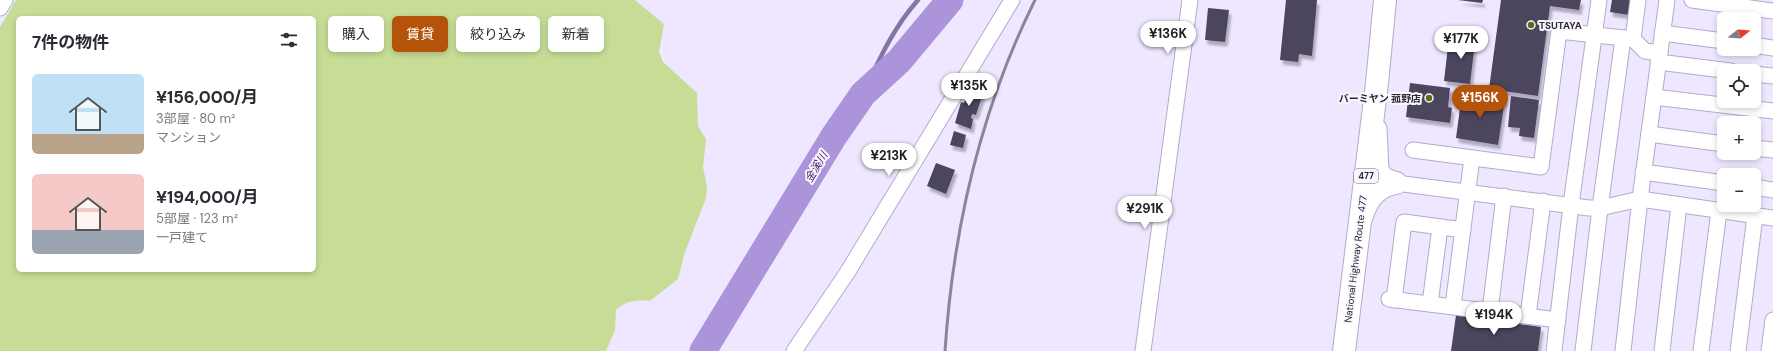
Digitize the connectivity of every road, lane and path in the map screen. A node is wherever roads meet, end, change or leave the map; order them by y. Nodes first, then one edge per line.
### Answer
1 (5, 0) edge
2 (1012, 0) edge
3 (1190, 0) edge
4 (1385, 0) edge
5 (1598, 0) edge
6 (1638, 0) edge
7 (1667, 0) edge
8 (1692, 0) edge
9 (0, 8) edge
10 (1773, 11) edge
11 (1662, 33) junction
12 (1594, 35) junction
13 (1628, 38) junction
14 (1717, 40) edge
15 (1761, 46) edge
16 (1773, 48) edge
17 (1659, 57) junction
18 (1717, 68) edge
19 (1761, 75) edge
20 (1773, 76) edge
21 (1377, 83) junction
22 (1654, 96) junction
23 (1773, 111) edge
24 (1649, 134) junction
25 (1717, 143) edge
26 (1761, 149) edge
27 (1413, 150) dead end
28 (1773, 150) edge
29 (1472, 158) junction
30 (1643, 172) junction
31 (1365, 179) junction
32 (1717, 182) edge
33 (1414, 185) junction
34 (1761, 188) edge
35 (1773, 190) edge
36 (1468, 192) junction
37 (1504, 196) junction
38 (1640, 200) junction
39 (1543, 202) junction
40 (1571, 205) junction
41 (1679, 205) junction
42 (1600, 208) junction
43 (1717, 211) edge
44 (1719, 212) edge
45 (1726, 212) edge
46 (1756, 216) junction
47 (1773, 218) edge
48 (1440, 227) junction
49 (1463, 230) junction
50 (1357, 246) junction
51 (1430, 304) junction
52 (1453, 306) junction
53 (1490, 311) junction
54 (1528, 316) junction
55 (1558, 320) junction
56 (1773, 320) edge
57 (794, 351) edge
58 (1143, 351) edge
59 (1344, 351) edge
60 (1554, 351) edge
61 (1583, 351) edge
62 (1623, 351) edge
63 (1662, 351) edge
64 (1701, 351) edge
65 (1738, 351) edge
66 (1769, 351) edge

1 - 9 street
2 - 57 street
3 - 58 street
4 - 21 highway, National Highway Route 477 / 477
5 - 12 street
6 - 13 street
7 - 11 street
8 - 10 street
11 - 14 street
11 - 17 street
12 - 13 street
12 - 29 street
12 - 40 street
13 - 17 street
13 - 42 street
15 - 16 street
17 - 18 street
17 - 22 street
19 - 20 street
21 - 31 highway, National Highway Route 477 / 477
21 - 33 street
22 - 23 street
22 - 24 street
24 - 25 street
24 - 30 street
26 - 28 street
27 - 29 street
29 - 36 street
30 - 32 street
30 - 38 street
31 - 33 street
31 - 50 highway, National Highway Route 477 / 477
33 - 36 street
33 - 50 street
34 - 35 street
36 - 37 street
36 - 49 street
37 - 39 street
37 - 53 street
38 - 41 street
38 - 42 street
38 - 62 street
39 - 40 street
39 - 54 street
40 - 42 street
40 - 55 street
41 - 43 street
41 - 63 street
42 - 61 street
44 - 64 street
45 - 46 street
46 - 47 street
46 - 65 street
48 - 49 street
48 - 51 street
48 - 51 street
49 - 52 street
50 - 59 highway, National Highway Route 477 / 477
51 - 52 street
52 - 53 street
53 - 54 street
54 - 55 street
55 - 60 street
56 - 66 street

